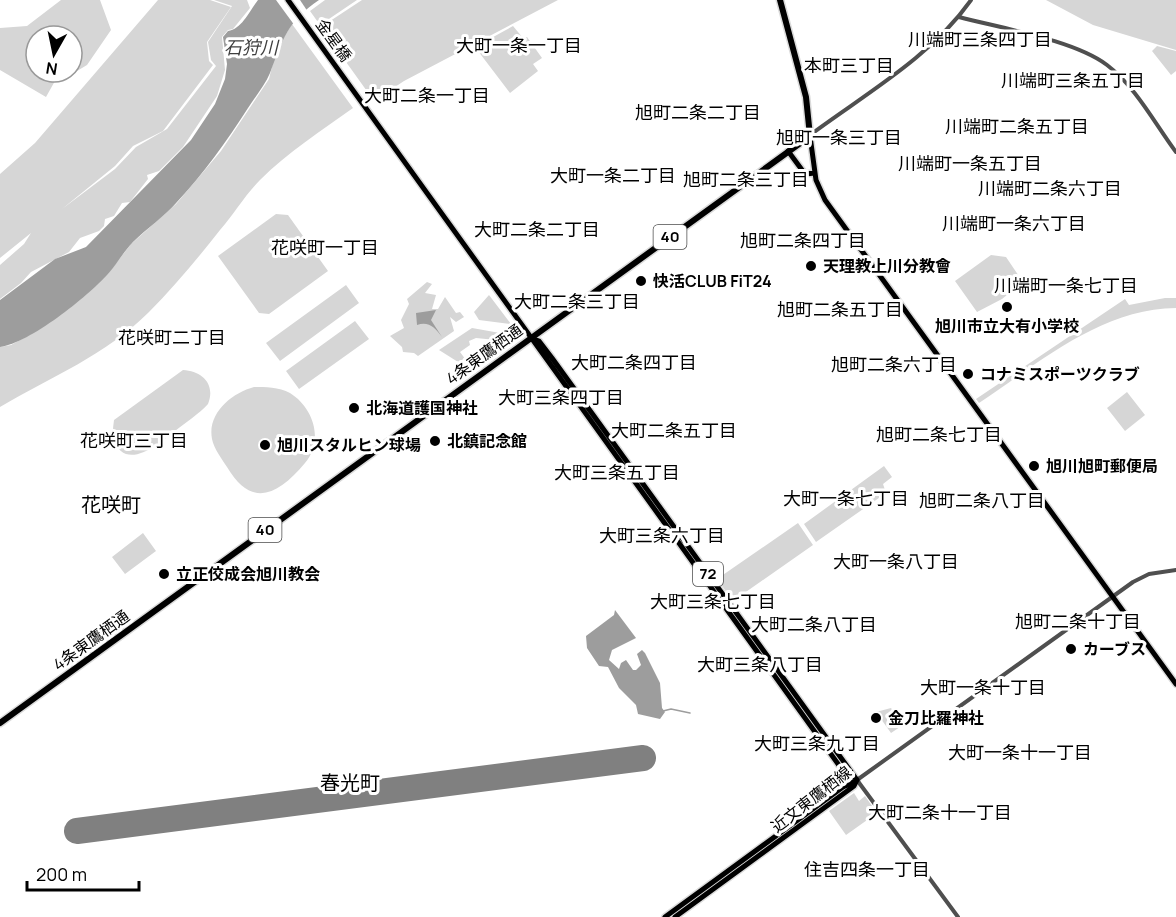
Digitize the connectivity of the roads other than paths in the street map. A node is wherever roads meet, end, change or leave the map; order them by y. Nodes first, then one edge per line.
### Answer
1 (288, 0) edge
2 (780, 0) edge
3 (971, 0) edge
4 (959, 17) junction
5 (810, 135) junction
6 (788, 151) junction
7 (1176, 152) edge
8 (815, 173) junction
9 (531, 338) junction
10 (1176, 570) edge
11 (1113, 597) junction
12 (1176, 684) edge
13 (0, 723) edge
14 (846, 775) junction
15 (857, 780) junction
16 (843, 787) junction
17 (665, 917) edge
18 (675, 917) edge
19 (958, 917) edge

1 - 9 main road, 金星橋
2 - 5 highway
3 - 4 street
4 - 5 street
4 - 7 street
5 - 6 highway, 4条東鷹栖通 / 40
5 - 8 main road
6 - 8 main road
6 - 9 highway, 4条東鷹栖通 / 40
8 - 11 main road
9 - 13 highway, 4条東鷹栖通 / 40
9 - 14 main road, 72
9 - 15 main road, 72
10 - 11 street, 近文東鷹栖線
11 - 12 main road
11 - 15 street, 近文東鷹栖線
14 - 15 main road, 72
14 - 16 main road
15 - 16 main road, 近文東鷹栖線
15 - 18 main road, 近文東鷹栖線
15 - 19 street
16 - 17 main road, 近文東鷹栖線

